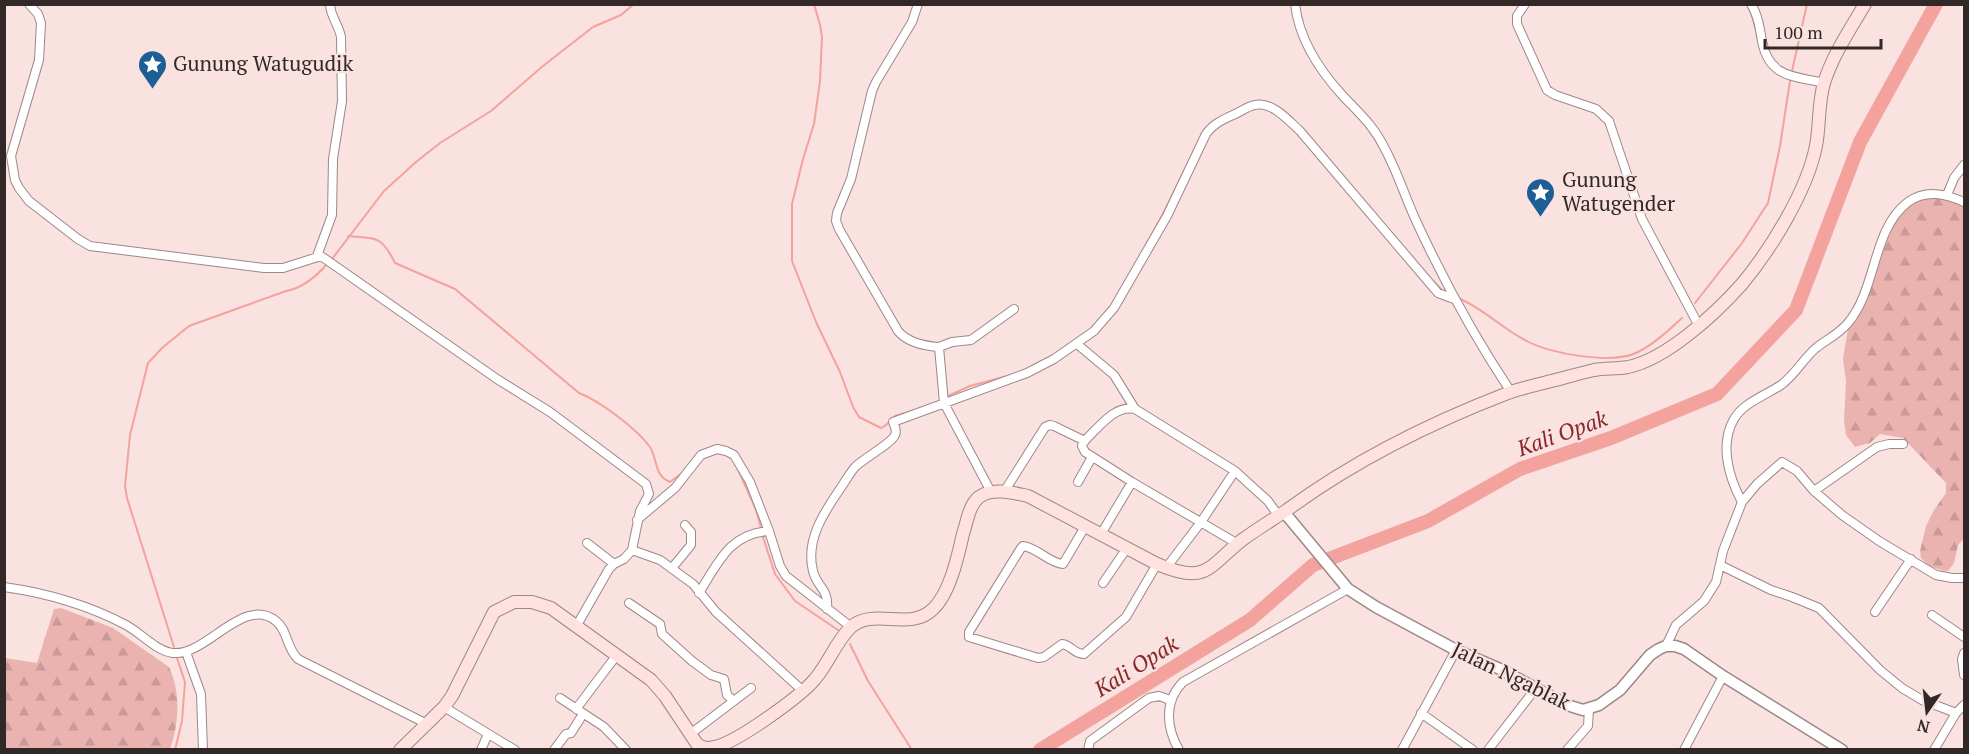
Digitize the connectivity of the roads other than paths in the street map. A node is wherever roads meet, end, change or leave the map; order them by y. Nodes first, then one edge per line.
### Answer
1 (29, 4) edge
2 (330, 4) edge
3 (918, 4) edge
4 (1295, 4) edge
5 (1525, 4) edge
6 (1751, 4) edge
7 (1865, 4) edge
8 (1824, 83) junction
9 (1965, 165) edge
10 (1947, 195) junction
11 (1965, 202) edge
12 (326, 260) junction
13 (1454, 299) junction
14 (1014, 309) dead end
15 (1699, 326) junction
16 (1077, 344) junction
17 (939, 347) junction
18 (1511, 392) junction
19 (944, 403) junction
20 (1135, 409) junction
21 (1085, 441) junction
22 (1903, 444) dead end
23 (1092, 457) junction
24 (1235, 471) junction
25 (1078, 482) dead end
26 (1132, 482) junction
27 (1814, 491) junction
28 (991, 492) junction
29 (1004, 492) junction
30 (1742, 502) junction
31 (1281, 514) junction
32 (637, 520) junction
33 (1201, 522) junction
34 (685, 525) dead end
35 (1086, 525) junction
36 (763, 531) junction
37 (1101, 534) junction
38 (587, 543) dead end
39 (1238, 544) junction
40 (1127, 548) junction
41 (632, 550) junction
42 (1911, 559) junction
43 (614, 564) junction
44 (1720, 565) junction
45 (1162, 566) junction
46 (672, 568) junction
47 (1965, 578) edge
48 (1102, 583) dead end
49 (4, 587) edge
50 (1348, 589) junction
51 (699, 592) junction
52 (629, 603) dead end
53 (827, 609) junction
54 (1875, 612) dead end
55 (1932, 615) dead end
56 (577, 625) junction
57 (851, 627) junction
58 (1965, 637) edge
59 (1666, 646) junction
60 (1456, 650) junction
61 (186, 652) junction
62 (616, 656) junction
63 (1964, 658) edge
64 (1965, 675) edge
65 (1723, 676) junction
66 (751, 688) dead end
67 (1536, 688) junction
68 (803, 691) junction
69 (560, 698) dead end
70 (1170, 700) junction
71 (734, 701) junction
72 (1965, 705) edge
73 (444, 707) junction
74 (1589, 709) junction
75 (579, 711) junction
76 (1956, 713) junction
77 (1421, 714) junction
78 (427, 724) junction
79 (488, 734) junction
80 (689, 735) junction
81 (407, 748) edge
82 (701, 748) edge
83 (203, 750) edge
84 (481, 750) edge
85 (515, 750) edge
86 (554, 750) edge
87 (626, 750) edge
88 (1088, 750) edge
89 (1179, 750) edge
90 (1402, 750) edge
91 (1473, 750) edge
92 (1488, 750) edge
93 (1567, 750) edge
94 (1684, 750) edge
95 (1842, 750) edge
96 (1934, 750) edge

1 - 12 street
2 - 12 street
3 - 17 street
4 - 13 street
5 - 15 street
6 - 8 street
7 - 8 main road
8 - 15 main road
9 - 10 street
10 - 11 street
10 - 30 street
12 - 32 street
13 - 16 street
13 - 18 street
14 - 17 street
15 - 18 main road
16 - 19 street
16 - 20 street
17 - 19 street
18 - 31 main road
19 - 28 street
19 - 53 street
20 - 21 street
20 - 24 street
21 - 23 street
21 - 29 street
22 - 27 street
23 - 25 street
23 - 26 street
24 - 31 street
24 - 33 street
26 - 33 street
26 - 37 street
27 - 30 street
27 - 42 street
28 - 29 main road
28 - 57 main road
29 - 35 main road
30 - 44 street
31 - 39 main road
31 - 50 street, Jalan Ngablak
32 - 36 street
32 - 41 street
33 - 39 street
33 - 45 street
34 - 46 street
35 - 37 main road
35 - 45 street
36 - 51 street
36 - 53 street
37 - 40 main road
38 - 43 street
39 - 45 main road
40 - 45 main road
40 - 48 street
41 - 43 street
41 - 46 street
42 - 47 street
42 - 54 street
43 - 56 street
44 - 59 street
44 - 76 street
46 - 51 street
49 - 61 street
50 - 60 street, Jalan Ngablak
50 - 70 street
51 - 68 street
52 - 71 street
53 - 57 street
55 - 58 street
56 - 62 main road
56 - 73 main road
57 - 68 main road
59 - 65 street
59 - 74 street, Jalan Ngablak
60 - 67 street, Jalan Ngablak
60 - 77 street
61 - 78 street
61 - 83 street
62 - 75 street
62 - 80 main road
63 - 64 street
65 - 94 street
65 - 95 street
66 - 71 street
67 - 74 street, Jalan Ngablak
67 - 92 street
68 - 82 main road
69 - 75 street
70 - 88 street
70 - 89 street
71 - 80 street
72 - 76 street
73 - 78 main road
73 - 79 street
74 - 93 street
75 - 86 street
75 - 87 street
76 - 96 street
77 - 90 street
77 - 91 street
78 - 81 main road
79 - 84 street
79 - 85 street
80 - 82 main road

